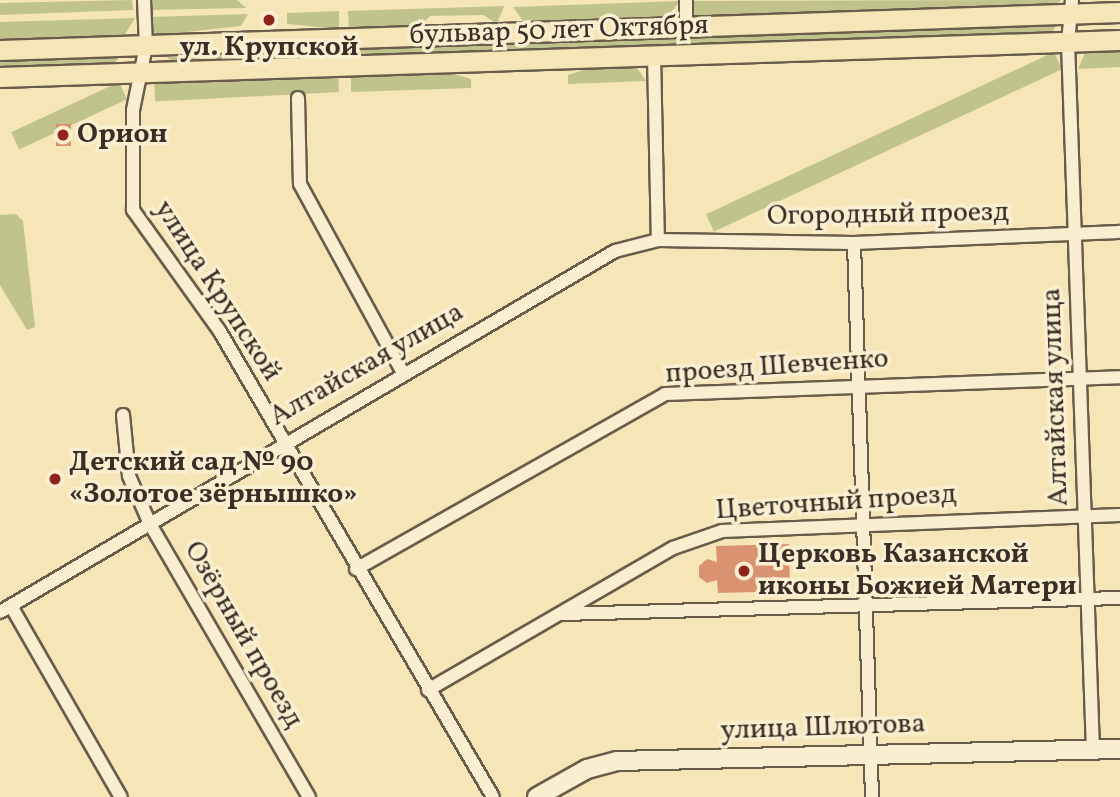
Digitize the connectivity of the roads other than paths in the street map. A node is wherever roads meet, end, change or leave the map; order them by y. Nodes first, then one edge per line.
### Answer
1 (144, 0) edge
2 (686, 0) edge
3 (1070, 7) edge
4 (1120, 12) edge
5 (686, 28) junction
6 (1120, 40) edge
7 (1068, 42) junction
8 (146, 46) junction
9 (0, 50) edge
10 (654, 55) junction
11 (141, 73) junction
12 (0, 77) edge
13 (298, 98) dead end
14 (1120, 232) edge
15 (1074, 233) junction
16 (658, 240) junction
17 (854, 243) junction
18 (402, 371) junction
19 (1120, 377) edge
20 (1080, 378) junction
21 (857, 385) junction
22 (123, 415) dead end
23 (282, 443) junction
24 (1084, 515) junction
25 (1120, 515) edge
26 (863, 522) junction
27 (150, 524) junction
28 (356, 569) junction
29 (1120, 598) edge
30 (1087, 600) junction
31 (866, 606) junction
32 (5, 609) edge
33 (559, 614) junction
34 (428, 690) junction
35 (1120, 749) edge
36 (1093, 750) junction
37 (871, 752) junction
38 (121, 797) edge
39 (309, 797) edge
40 (493, 797) edge
41 (537, 797) edge
42 (873, 797) edge

1 - 8 street, улица Крупской
2 - 5 street
3 - 4 main road, бульвар 50 лет Октября
3 - 5 main road, бульвар 50 лет Октября
3 - 7 street, Алтайская улица
5 - 8 main road, бульвар 50 лет Октября
6 - 7 main road, бульвар 50 лет Октября
7 - 10 main road, бульвар 50 лет Октября
7 - 15 street, Алтайская улица
8 - 9 main road, бульвар 50 лет Октября
8 - 11 street, улица Крупской
10 - 11 main road, бульвар 50 лет Октября
10 - 16 street
11 - 12 main road, бульвар 50 лет Октября
11 - 23 street, улица Крупской
13 - 18 street
14 - 15 street, Огородный проезд
15 - 17 street, Огородный проезд
15 - 20 street, Алтайская улица
16 - 17 street, Огородный проезд
16 - 18 street, Алтайская улица
17 - 21 street
18 - 23 street, Алтайская улица
19 - 20 street, проезд Шевченко
20 - 21 street, проезд Шевченко
20 - 24 street, Алтайская улица
21 - 26 street
21 - 28 street, проезд Шевченко
22 - 27 street, Озёрный проезд
23 - 27 street, Алтайская улица
23 - 28 street, улица Крупской
24 - 25 street, Цветочный проезд
24 - 26 street, Цветочный проезд
24 - 30 street, Алтайская улица
26 - 31 street
26 - 33 street, Цветочный проезд
27 - 32 street, Алтайская улица
27 - 39 street, Озёрный проезд
28 - 34 street, улица Крупской
29 - 30 street
30 - 31 street
30 - 36 street, Алтайская улица
31 - 33 street
31 - 37 street
32 - 38 street
33 - 34 street, Цветочный проезд
34 - 40 street, улица Крупской
35 - 36 main road, улица Шлютова
36 - 37 main road, улица Шлютова
37 - 41 main road, улица Шлютова
37 - 42 street

